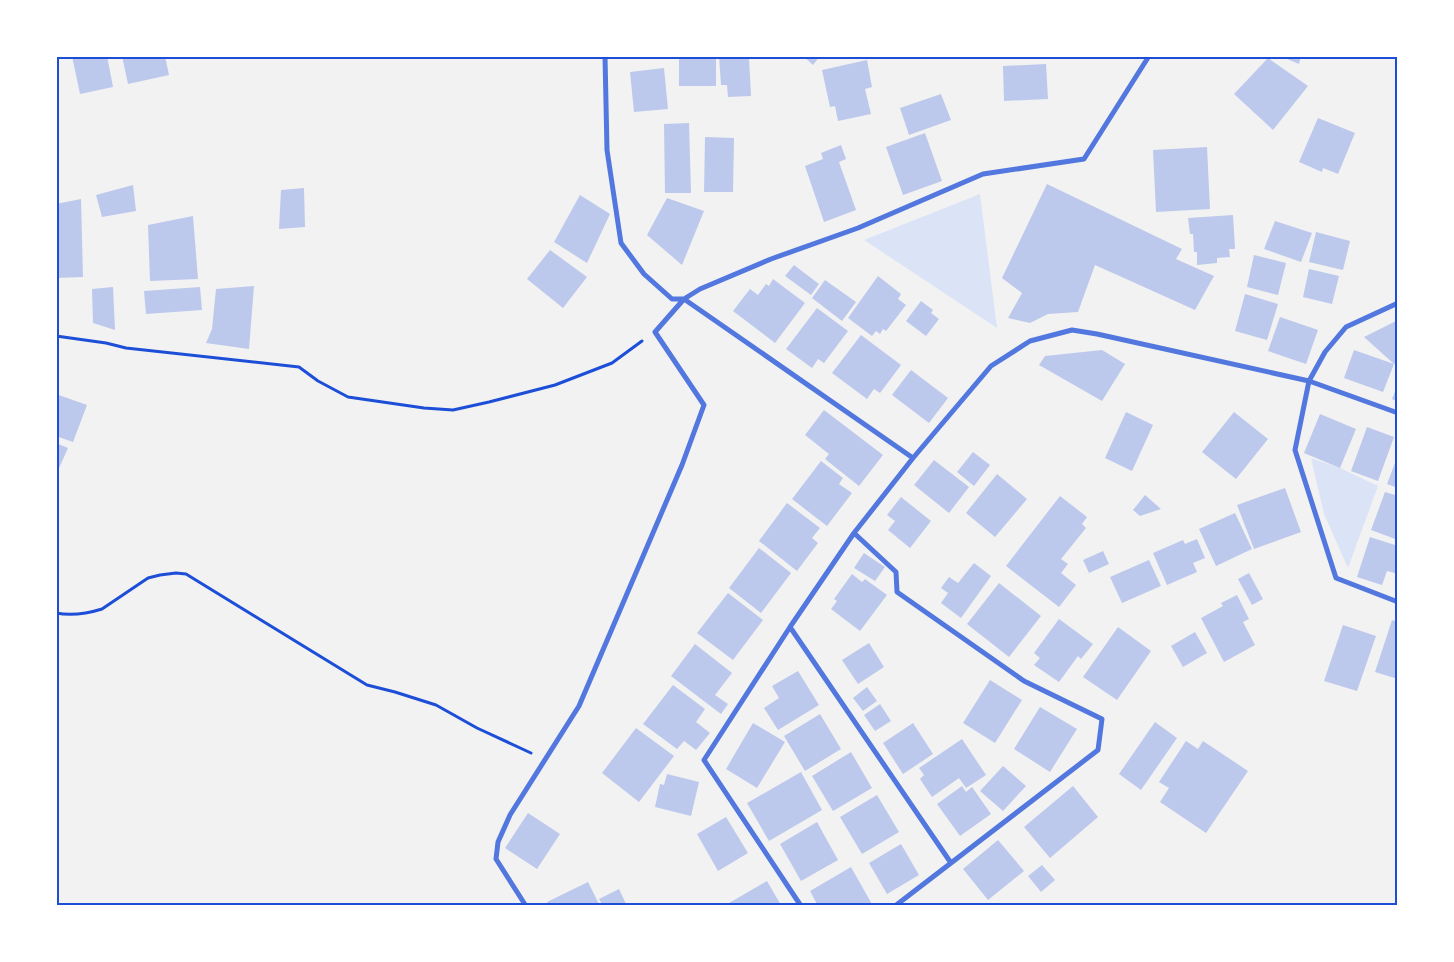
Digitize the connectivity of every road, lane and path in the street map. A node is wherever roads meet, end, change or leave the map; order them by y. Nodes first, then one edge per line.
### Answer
1 (605, 56) edge
2 (1149, 56) edge
3 (684, 298) junction
4 (1398, 303) edge
5 (655, 332) junction
6 (56, 336) edge
7 (1309, 381) junction
8 (1398, 413) edge
9 (913, 458) junction
10 (854, 533) junction
11 (1398, 602) edge
12 (56, 613) edge
13 (790, 627) junction
14 (544, 761) junction
15 (951, 863) junction
16 (526, 906) edge
17 (801, 906) edge
18 (895, 906) edge

1 - 3 street
2 - 3 street
3 - 5 street
3 - 9 street
4 - 7 street
5 - 6 path
5 - 14 street
7 - 8 street
7 - 9 street
7 - 11 street
9 - 10 street
10 - 13 street
10 - 15 street
12 - 14 path
13 - 15 street
13 - 17 street
14 - 16 street
15 - 18 street

